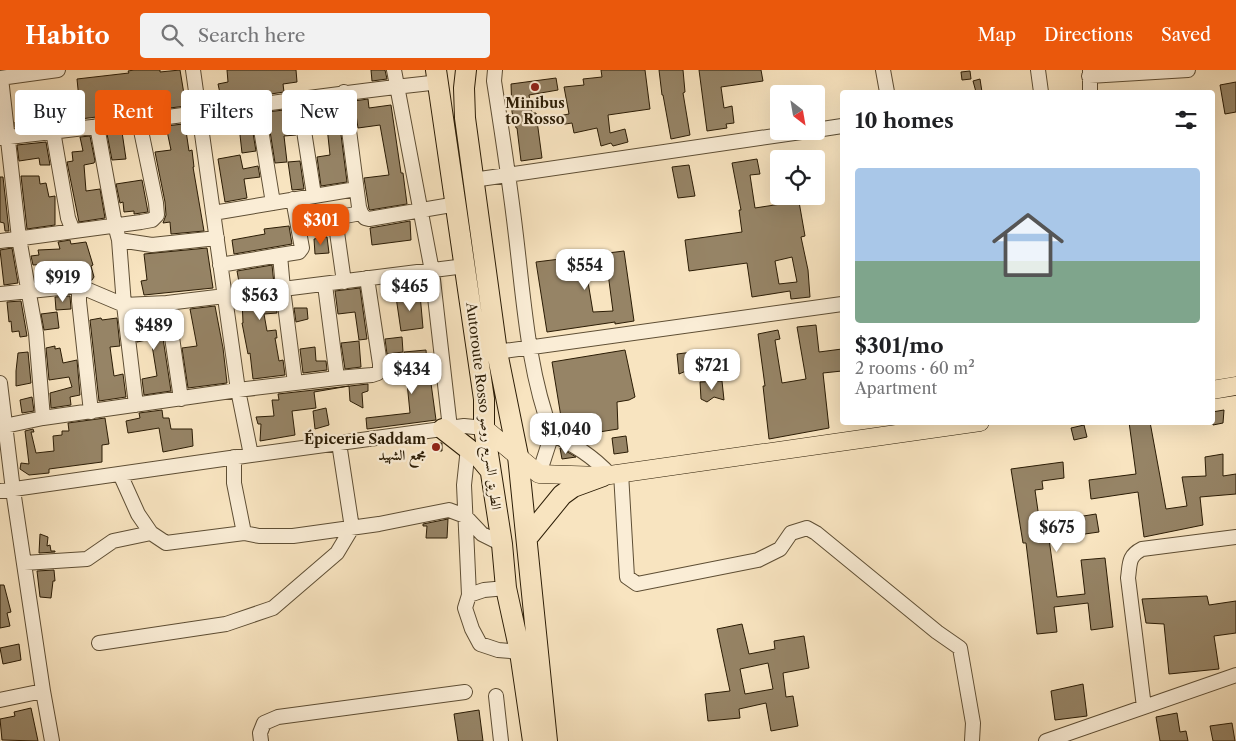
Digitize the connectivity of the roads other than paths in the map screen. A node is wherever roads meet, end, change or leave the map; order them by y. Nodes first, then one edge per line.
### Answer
1 (58, 70) edge
2 (193, 70) edge
3 (394, 70) edge
4 (466, 70) edge
5 (495, 70) edge
6 (883, 70) edge
7 (1038, 70) edge
8 (1188, 70) edge
9 (27, 72) edge
10 (1089, 73) edge
11 (438, 76) edge
12 (1, 78) edge
13 (398, 86) junction
14 (196, 90) edge
15 (887, 90) edge
16 (1040, 90) edge
17 (1090, 90) edge
18 (357, 91) edge
19 (840, 126) edge
20 (825, 129) edge
21 (25, 135) edge
22 (54, 135) edge
23 (99, 135) edge
24 (142, 135) edge
25 (202, 135) edge
26 (262, 135) edge
27 (305, 135) edge
28 (349, 135) edge
29 (770, 137) edge
30 (4, 138) edge
31 (508, 175) junction
32 (473, 180) junction
33 (356, 189) junction
34 (314, 195) junction
35 (293, 199) junction
36 (273, 203) junction
37 (457, 204) junction
38 (421, 210) junction
39 (213, 213) junction
40 (361, 213) junction
41 (335, 218) junction
42 (115, 225) junction
43 (298, 225) junction
44 (73, 231) junction
45 (20, 238) junction
46 (216, 238) junction
47 (119, 240) junction
48 (0, 241) edge
49 (280, 255) junction
50 (220, 265) junction
51 (465, 266) junction
52 (432, 270) junction
53 (367, 278) junction
54 (344, 282) junction
55 (325, 285) junction
56 (79, 286) junction
57 (283, 289) junction
58 (30, 291) junction
59 (0, 294) edge
60 (225, 296) junction
61 (167, 303) junction
62 (840, 304) edge
63 (124, 305) junction
64 (529, 347) junction
65 (497, 352) junction
66 (337, 378) junction
67 (0, 383) edge
68 (295, 383) junction
69 (1236, 386) edge
70 (238, 390) junction
71 (1215, 390) edge
72 (181, 398) junction
73 (136, 405) junction
74 (91, 412) junction
75 (43, 418) junction
76 (959, 425) edge
77 (3, 427) edge
78 (484, 428) junction
79 (447, 429) junction
80 (552, 434) junction
81 (340, 443) junction
82 (468, 448) junction
83 (250, 455) junction
84 (518, 456) junction
85 (234, 457) junction
86 (490, 470) junction
87 (120, 474) junction
88 (539, 474) junction
89 (612, 475) junction
90 (7, 490) edge
91 (465, 516) junction
92 (352, 528) junction
93 (151, 533) junction
94 (244, 533) junction
95 (1236, 537) edge
96 (527, 538) junction
97 (502, 544) junction
98 (24, 563) junction
99 (506, 588) junction
100 (469, 595) junction
101 (99, 643) dead end
102 (520, 652) junction
103 (1236, 675) edge
104 (43, 691) junction
105 (465, 692) dead end
106 (496, 696) dead end
107 (0, 700) edge
108 (1144, 707) junction
109 (1071, 737) edge
110 (52, 741) edge
111 (261, 741) edge
112 (501, 741) edge
113 (533, 741) edge
114 (547, 741) edge
115 (972, 741) edge
116 (1046, 741) edge

1 - 9 street
2 - 14 street
3 - 13 street
4 - 32 highway, Autoroute Rosso الطريق السريع روصو
5 - 31 street
6 - 15 street
7 - 16 street
8 - 10 street
9 - 12 street
10 - 17 street
11 - 13 street
11 - 37 highway, Autoroute Rosso الطريق السريع روصو
12 - 30 street
13 - 18 street
13 - 38 street
19 - 20 street
21 - 30 street
22 - 44 street
23 - 42 street
24 - 42 street
25 - 39 street
26 - 36 street
27 - 34 street
28 - 33 street
29 - 31 street
30 - 45 street
31 - 32 street
31 - 64 street
32 - 65 highway, Autoroute Rosso الطريق السريع روصو
33 - 34 street
33 - 40 street
34 - 35 street
35 - 36 street
35 - 43 street
36 - 39 street
37 - 38 street
37 - 51 highway, Autoroute Rosso الطريق السريع روصو
38 - 40 street
38 - 52 street
39 - 46 street
40 - 41 street
41 - 43 street
41 - 54 street
42 - 44 street
42 - 47 street
43 - 49 street
44 - 45 street
45 - 48 street
45 - 58 street
46 - 47 street
46 - 50 street
47 - 63 street
49 - 50 street
49 - 57 street
50 - 60 street
51 - 52 street
51 - 78 highway, Autoroute Rosso الطريق السريع روصو
52 - 53 street
52 - 79 street
53 - 54 street
53 - 66 street
54 - 55 street
55 - 57 street
55 - 66 street
56 - 58 street
56 - 63 street
56 - 74 street
57 - 68 street
58 - 59 street
58 - 75 street
60 - 61 street
60 - 70 street
61 - 63 street
61 - 72 street
62 - 64 street
63 - 73 street
64 - 65 street
64 - 80 street
65 - 84 highway, Autoroute Rosso الطريق السريع روصو
66 - 68 street
67 - 77 street
68 - 70 street
69 - 71 main road
70 - 72 street
70 - 83 street
72 - 73 street
73 - 74 street
74 - 75 street
75 - 77 street
76 - 89 main road
77 - 90 street
78 - 79 street
78 - 84 main road
78 - 86 highway, Autoroute Rosso الطريق السريع روصو
79 - 81 street
79 - 82 highway
80 - 88 street
80 - 89 street
81 - 83 street
81 - 92 street
82 - 86 highway
82 - 91 street
83 - 85 street
84 - 88 main road
84 - 96 highway, Autoroute Rosso الطريق السريع روصو
85 - 87 street
85 - 94 street
86 - 97 highway, Autoroute Rosso الطريق السريع روصو
87 - 90 street
87 - 93 street
88 - 89 main road
89 - 96 highway
89 - 115 street
90 - 98 street
91 - 92 street
91 - 97 street
91 - 100 street
92 - 94 street
92 - 101 street
93 - 94 street
93 - 98 street
95 - 108 street
96 - 114 highway, Autoroute Rosso الطريق السريع روصو
97 - 99 highway, Autoroute Rosso الطريق السريع روصو
98 - 104 street
99 - 100 street
99 - 102 highway, Autoroute Rosso الطريق السريع روصو
100 - 102 street
102 - 113 highway, Autoroute Rosso الطريق السريع روصو
103 - 108 street
104 - 107 street
104 - 110 street
105 - 111 street
106 - 112 street
108 - 109 street
109 - 116 street

